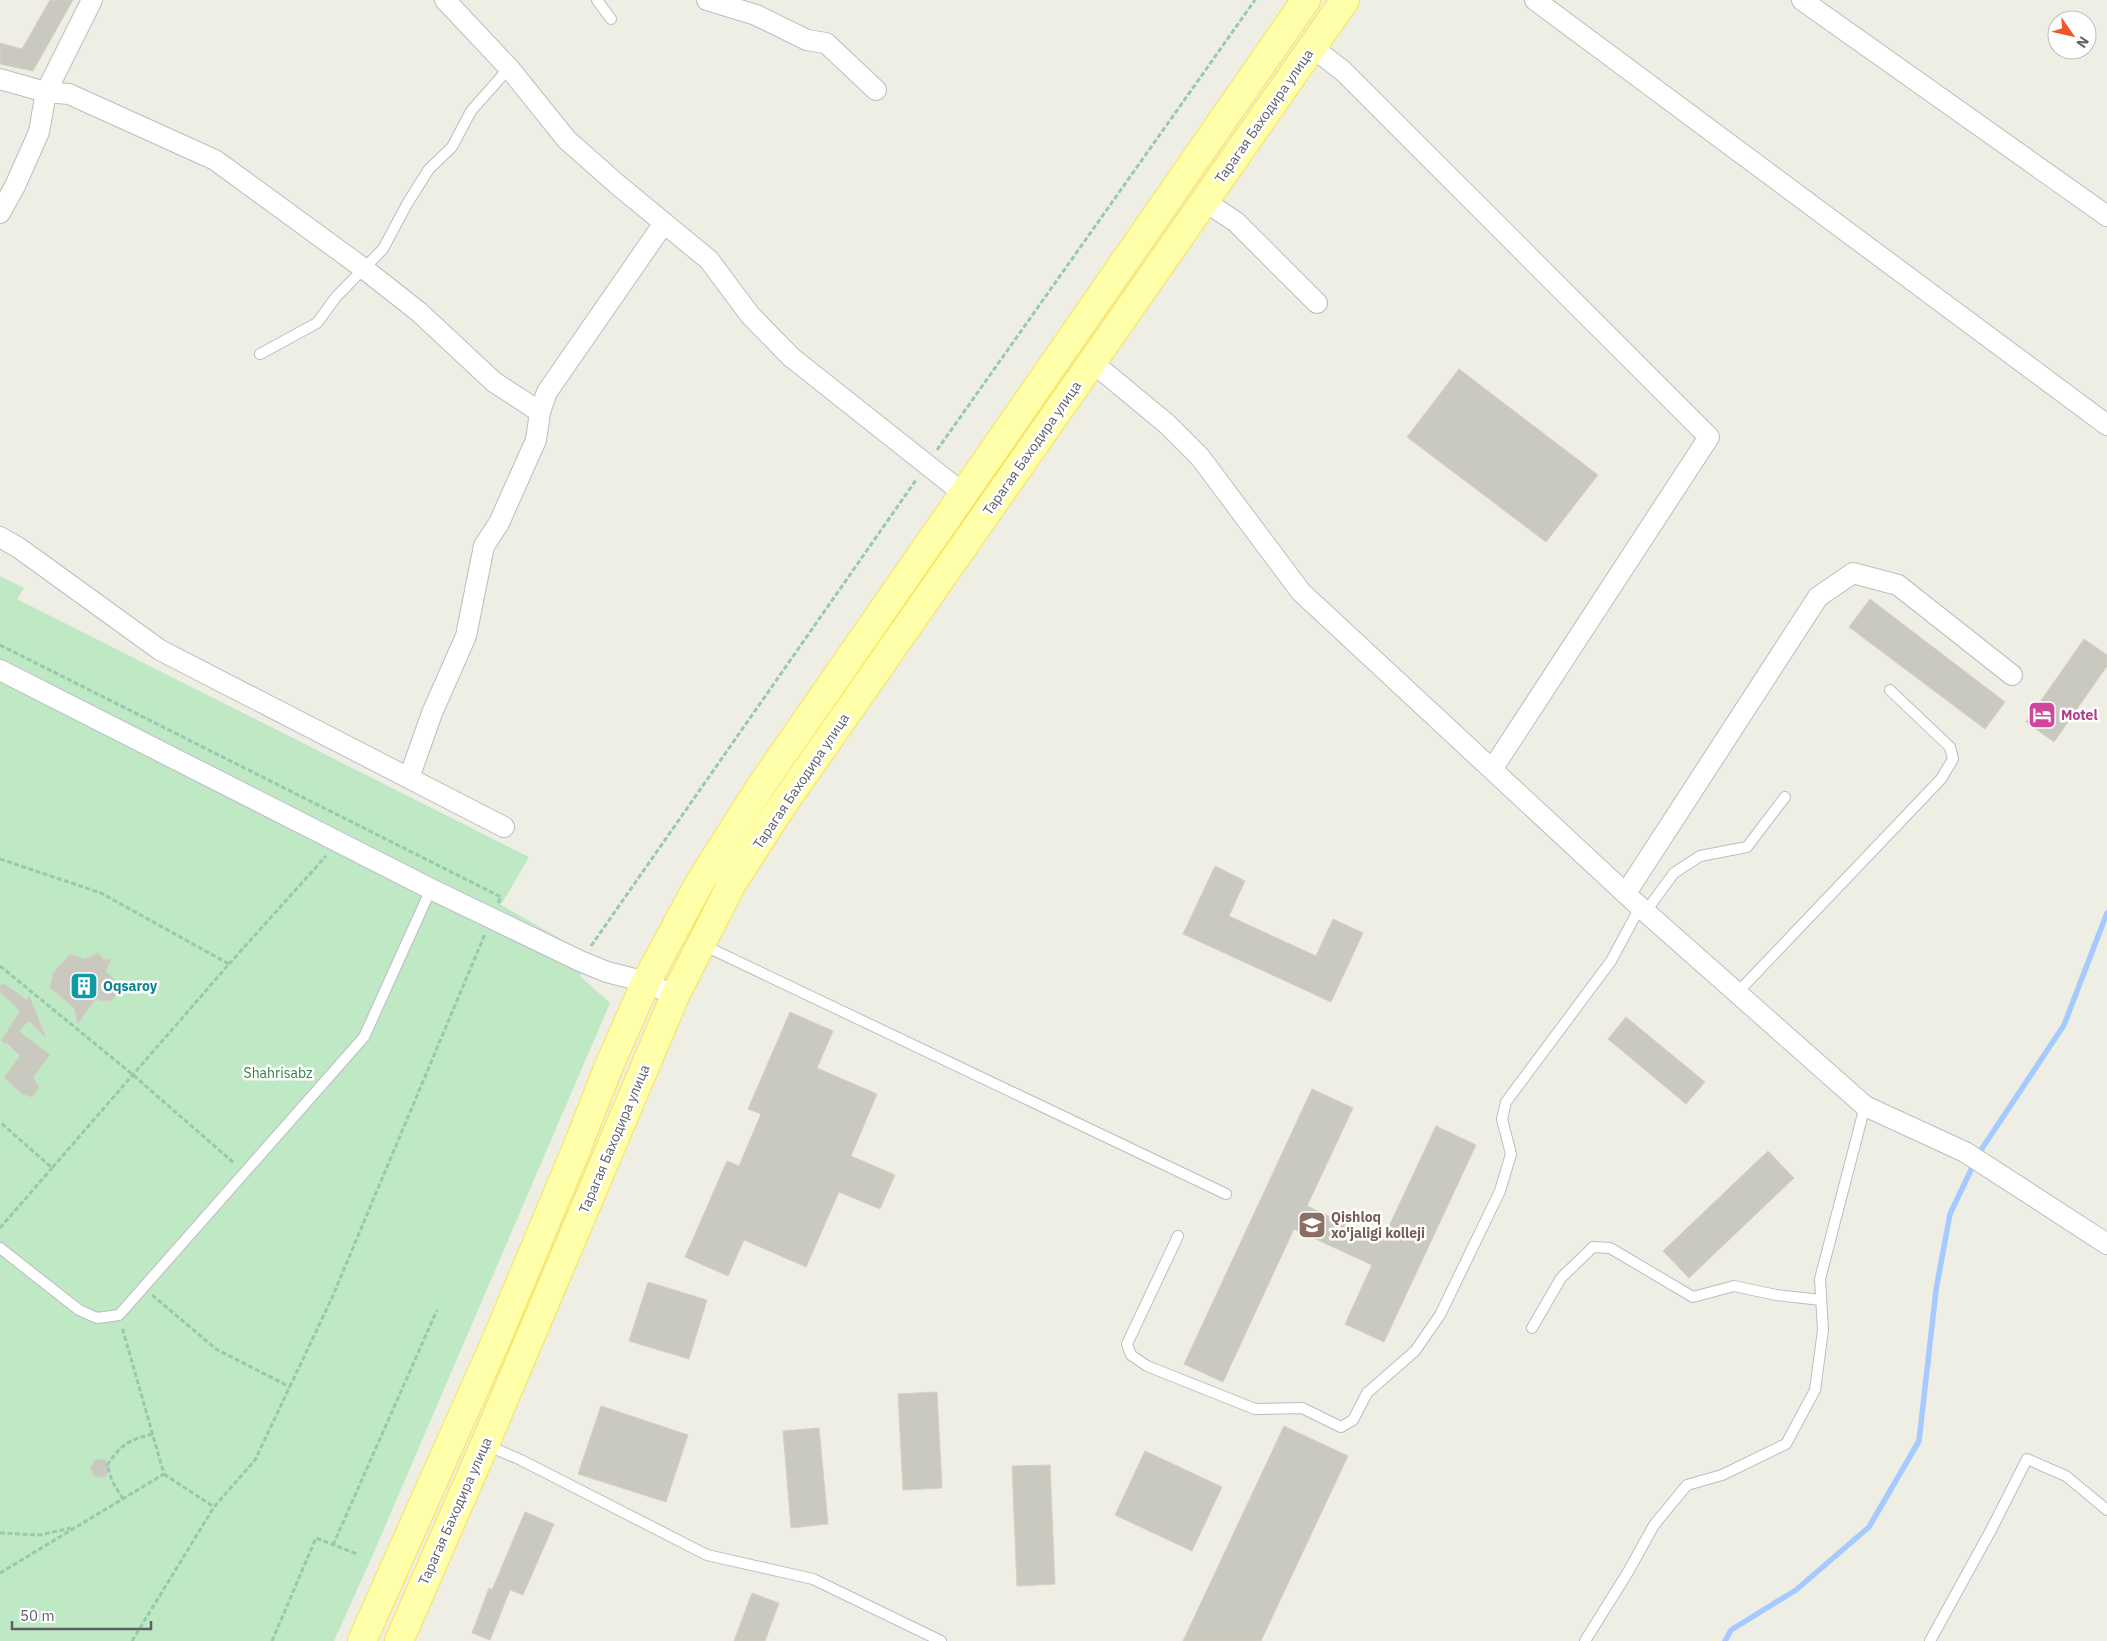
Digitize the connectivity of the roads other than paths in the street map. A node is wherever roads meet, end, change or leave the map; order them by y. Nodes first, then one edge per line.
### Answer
1 (92, 0) edge
2 (444, 0) edge
3 (597, 0) edge
4 (707, 0) edge
5 (1306, 0) edge
6 (1345, 0) edge
7 (1535, 0) edge
8 (1802, 0) edge
9 (611, 19) dead end
10 (1312, 47) junction
11 (509, 68) junction
12 (0, 79) edge
13 (876, 90) dead end
14 (46, 92) junction
15 (1204, 201) junction
16 (0, 213) edge
17 (2107, 216) edge
18 (664, 223) junction
19 (363, 268) junction
20 (1316, 303) dead end
21 (260, 354) dead end
22 (1092, 362) junction
23 (540, 412) junction
24 (2107, 425) edge
25 (964, 494) junction
26 (0, 537) edge
27 (0, 670) edge
28 (2012, 675) dead end
29 (1890, 690) dead end
30 (1492, 768) junction
31 (409, 778) junction
32 (1785, 797) dead end
33 (504, 827) dead end
34 (431, 889) junction
35 (1626, 893) junction
36 (1643, 909) junction
37 (700, 944) junction
38 (646, 982) junction
39 (1737, 993) junction
40 (675, 996) junction
41 (1865, 1106) junction
42 (1226, 1194) dead end
43 (1178, 1236) dead end
44 (2107, 1244) edge
45 (0, 1248) edge
46 (1821, 1300) junction
47 (1532, 1328) dead end
48 (485, 1444) junction
49 (2107, 1510) edge
50 (362, 1641) edge
51 (399, 1641) edge
52 (941, 1641) edge
53 (1585, 1641) edge
54 (1930, 1641) edge

1 - 14 street
2 - 11 street
3 - 9 lane
4 - 13 street
5 - 25 main road, Тарагая Баходира улица
6 - 10 main road, Тарагая Баходира улица
7 - 24 street
8 - 17 street
10 - 15 main road, Тарагая Баходира улица
10 - 30 street
11 - 18 street
11 - 19 lane
12 - 14 street
14 - 16 street
14 - 19 street
15 - 20 street
15 - 22 main road, Тарагая Баходира улица
18 - 23 street
18 - 25 street
19 - 21 lane
19 - 23 street
22 - 30 street
22 - 37 main road, Тарагая Баходира улица
23 - 31 street
25 - 38 main road, Тарагая Баходира улица
26 - 31 street
27 - 34 street
28 - 35 street
29 - 39 lane
30 - 35 street
31 - 33 street
32 - 36 lane
34 - 38 street
34 - 45 lane
35 - 36 street
36 - 39 street
36 - 43 lane
37 - 40 main road, Тарагая Баходира улица
37 - 42 lane
38 - 40 street
38 - 50 main road, Тарагая Баходира улица
39 - 41 street
40 - 48 main road, Тарагая Баходира улица
41 - 44 street
41 - 46 lane
46 - 47 lane
46 - 53 lane
48 - 51 main road, Тарагая Баходира улица
48 - 52 lane
49 - 54 lane

